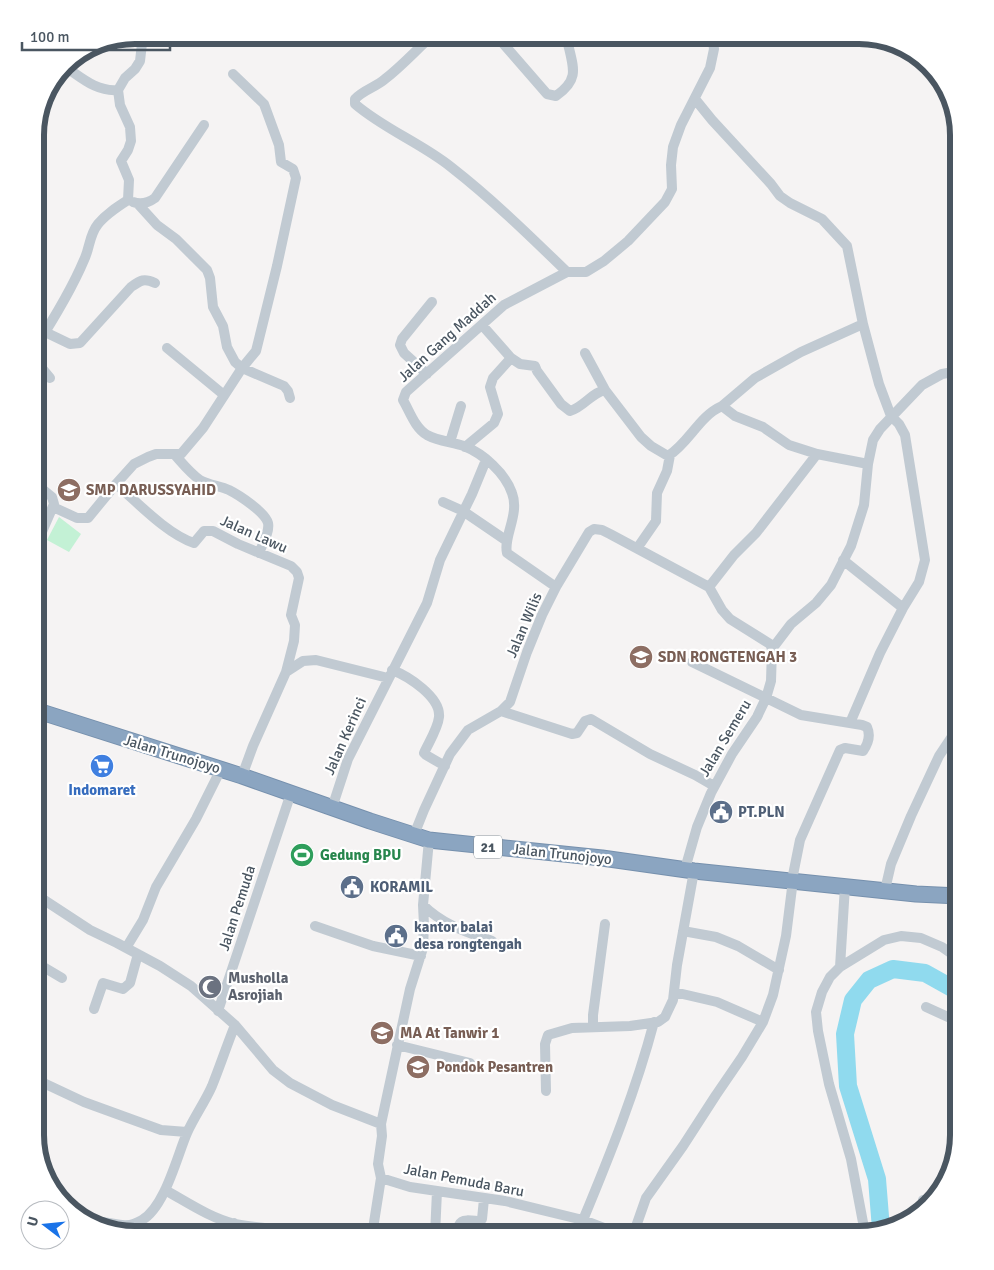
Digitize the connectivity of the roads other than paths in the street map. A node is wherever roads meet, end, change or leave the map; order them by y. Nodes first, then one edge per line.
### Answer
1 (142, 44) edge
2 (423, 44) edge
3 (503, 44) edge
4 (568, 44) edge
5 (713, 44) edge
6 (70, 70) edge
7 (233, 74) dead end
8 (118, 90) junction
9 (695, 100) junction
10 (204, 126) dead end
11 (128, 200) junction
12 (138, 204) junction
13 (567, 272) junction
14 (155, 283) dead end
15 (432, 302) dead end
16 (864, 324) junction
17 (482, 325) junction
18 (45, 332) joint
19 (167, 348) dead end
20 (585, 353) dead end
21 (511, 358) junction
22 (242, 368) junction
23 (44, 371) edge
24 (950, 373) edge
25 (427, 374) junction
26 (50, 378) dead end
27 (605, 390) junction
28 (224, 395) junction
29 (290, 398) dead end
30 (461, 406) dead end
31 (722, 406) junction
32 (891, 416) junction
33 (450, 442) junction
34 (465, 447) junction
35 (817, 454) junction
36 (175, 455) junction
37 (670, 455) junction
38 (486, 460) junction
39 (868, 464) junction
40 (116, 484) junction
41 (44, 490) edge
42 (443, 502) dead end
43 (53, 507) junction
44 (462, 511) junction
45 (44, 528) edge
46 (508, 541) junction
47 (638, 547) junction
48 (259, 553) junction
49 (843, 560) junction
50 (556, 587) junction
51 (709, 587) junction
52 (903, 608) junction
53 (772, 650) junction
54 (692, 662) dead end
55 (286, 672) junction
56 (390, 674) junction
57 (766, 698) junction
58 (501, 711) junction
59 (44, 713) edge
60 (850, 723) junction
61 (950, 740) edge
62 (445, 766) junction
63 (222, 769) junction
64 (242, 776) junction
65 (714, 786) junction
66 (290, 793) junction
67 (332, 808) junction
68 (414, 835) junction
69 (430, 840) junction
70 (689, 871) junction
71 (792, 880) junction
72 (845, 886) junction
73 (885, 890) junction
74 (950, 895) edge
75 (44, 900) edge
76 (423, 905) junction
77 (605, 924) dead end
78 (315, 926) dead end
79 (683, 931) junction
80 (492, 941) dead end
81 (126, 948) junction
82 (950, 953) edge
83 (138, 954) junction
84 (421, 956) junction
85 (44, 967) edge
86 (840, 967) junction
87 (779, 970) junction
88 (62, 978) dead end
89 (674, 992) junction
90 (926, 1007) dead end
91 (94, 1009) dead end
92 (218, 1011) junction
93 (950, 1018) edge
94 (654, 1022) junction
95 (763, 1022) junction
96 (235, 1025) junction
97 (593, 1027) junction
98 (397, 1046) junction
99 (470, 1063) dead end
100 (44, 1082) edge
101 (546, 1091) dead end
102 (381, 1124) junction
103 (187, 1132) junction
104 (381, 1178) junction
105 (165, 1190) junction
106 (437, 1191) junction
107 (484, 1199) junction
108 (583, 1220) junction
109 (234, 1223) junction
110 (123, 1226) edge
111 (233, 1226) edge
112 (259, 1226) edge
113 (373, 1226) edge
114 (435, 1226) edge
115 (458, 1226) edge
116 (591, 1226) edge
117 (636, 1226) edge
118 (863, 1226) edge

1 - 8 street
2 - 13 street
3 - 4 street
5 - 9 street, Jalan Gang Maddah
6 - 8 street
7 - 22 street
8 - 11 street
9 - 13 street, Jalan Gang Maddah
9 - 16 street
10 - 12 street
11 - 12 street
11 - 18 street
12 - 22 street
13 - 17 street, Jalan Gang Maddah
14 - 18 street
15 - 25 street
16 - 31 street
16 - 32 street
17 - 21 street
17 - 25 street, Jalan Gang Maddah
19 - 28 street
20 - 27 street
21 - 27 street
21 - 34 street
22 - 28 street
22 - 29 street
23 - 26 street
24 - 32 street
25 - 33 street, Jalan Gang Maddah
27 - 37 street
28 - 36 street
30 - 33 street
31 - 35 street
31 - 37 street
32 - 39 street
32 - 52 street
33 - 34 street, Jalan Gang Maddah
34 - 38 street, Jalan Gang Maddah
35 - 39 street
35 - 51 street
36 - 40 street
36 - 48 street
37 - 47 street
38 - 44 street, Jalan Kerinci
38 - 46 street, Jalan Gang Maddah
39 - 49 street
40 - 43 street
40 - 48 street, Jalan Lawu
41 - 43 street
42 - 44 street
43 - 45 street
44 - 46 street
44 - 56 street, Jalan Kerinci
46 - 50 street
47 - 50 street, Jalan Wilis
47 - 51 street, Jalan Wilis
48 - 55 street, Jalan Lawu
49 - 52 street
49 - 53 street
50 - 58 street, Jalan Wilis
51 - 53 street
52 - 60 street
53 - 57 street, Jalan Semeru
54 - 57 street
55 - 56 street
55 - 64 street, Jalan Lawu
56 - 62 street
56 - 67 street, Jalan Kerinci
57 - 60 street
57 - 65 street, Jalan Semeru
58 - 62 street, Jalan Wilis
58 - 65 street
59 - 63 highway, Jalan Trunojoyo / 21
60 - 71 street
61 - 73 street
62 - 68 street, Jalan Wilis
63 - 64 highway, Jalan Trunojoyo / 21
63 - 81 street
64 - 66 highway, Jalan Trunojoyo / 21
65 - 70 street, Jalan Semeru
66 - 67 highway, Jalan Trunojoyo / 21
66 - 92 street, Jalan Pemuda
67 - 68 highway, Jalan Trunojoyo / 21
68 - 69 highway, Jalan Trunojoyo / 21
69 - 70 highway, Jalan Trunojoyo / 21
69 - 76 street, Jalan Pemuda Baru
70 - 71 highway, Jalan Trunojoyo / 21
70 - 79 street, Jalan Semeru
71 - 72 highway, Jalan Trunojoyo / 21
71 - 87 street
72 - 73 highway, Jalan Trunojoyo / 21
72 - 86 street
73 - 74 highway, Jalan Trunojoyo / 21
75 - 81 street
76 - 80 street
76 - 84 street, Jalan Pemuda Baru
77 - 97 street
78 - 84 street
79 - 87 street
79 - 89 street, Jalan Semeru
81 - 83 street
82 - 86 street
83 - 91 street
83 - 92 street
84 - 98 street, Jalan Pemuda Baru
85 - 88 street
86 - 118 street
87 - 95 street
89 - 94 street, Jalan Semeru
89 - 95 street
90 - 93 street
92 - 96 street
94 - 97 street
94 - 108 street
95 - 117 street
96 - 102 street
96 - 103 street
97 - 101 street
98 - 99 street
98 - 102 street, Jalan Pemuda Baru
100 - 103 street
102 - 104 street, Jalan Pemuda Baru
103 - 105 street
104 - 106 street, Jalan Pemuda Baru
104 - 113 street
105 - 109 street
105 - 110 street
106 - 107 street, Jalan Pemuda Baru
106 - 114 street
107 - 108 street, Jalan Pemuda Baru
107 - 115 street
108 - 116 street, Jalan Pemuda Baru
109 - 111 street
109 - 112 street

